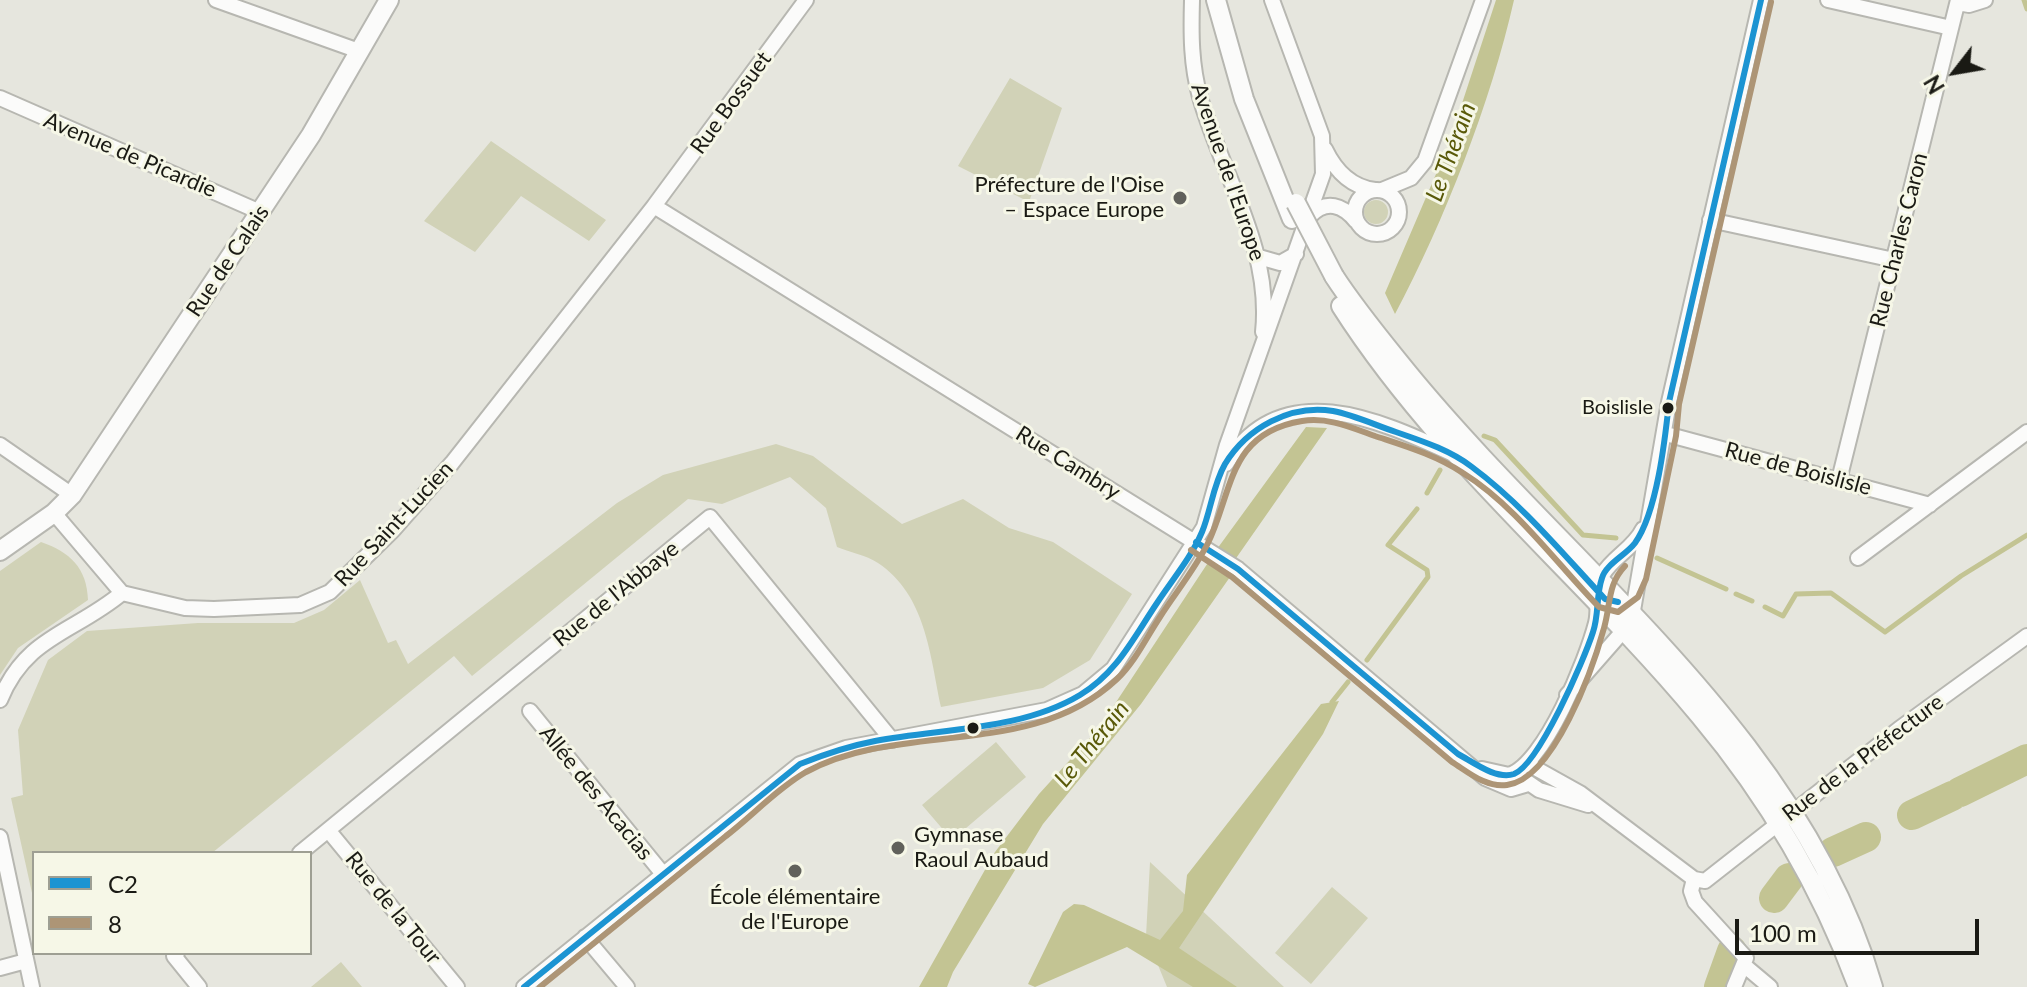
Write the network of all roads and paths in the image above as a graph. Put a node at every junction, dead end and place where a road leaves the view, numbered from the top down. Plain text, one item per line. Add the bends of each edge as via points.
1 (216, 0) edge
2 (389, 0) edge
3 (806, 0) edge
4 (1192, 0) edge
5 (1216, 0) edge
6 (1228, 0) edge
7 (1272, 0) edge
8 (1483, 0) edge
9 (1761, 0) edge
10 (1828, 0) edge
11 (1985, 0) edge
12 (1958, 2) edge
13 (1951, 28) junction
14 (359, 51) junction
15 (0, 98) edge
16 (1325, 148) junction
17 (1378, 190) junction
18 (654, 206) junction
19 (260, 212) junction
20 (1299, 212) junction
21 (1710, 220) junction
22 (1358, 222) junction
23 (1296, 254) junction
24 (1259, 257) junction
25 (1894, 260) junction
26 (1330, 280) junction
27 (1262, 344) junction
28 (2027, 432) edge
29 (1666, 434) junction
30 (0, 445) edge
31 (1452, 454) junction
32 (1839, 480) junction
33 (1216, 481) junction
34 (72, 495) junction
35 (1930, 505) junction
36 (1651, 510) junction
37 (54, 513) junction
38 (1196, 542) junction
39 (0, 551) edge
40 (1858, 558) dead end
41 (1636, 577) junction
42 (1602, 591) junction
43 (122, 593) junction
44 (1629, 625) junction
45 (2027, 636) edge
46 (1567, 695) junction
47 (0, 700) edge
48 (530, 711) dead end
49 (892, 740) junction
50 (1528, 772) junction
51 (1784, 818) junction
52 (328, 830) junction
53 (0, 837) edge
54 (302, 851) edge
55 (663, 874) junction
56 (1697, 880) junction
57 (585, 937) junction
58 (177, 955) edge
59 (26, 961) junction
60 (1745, 966) junction
61 (0, 968) edge
62 (32, 987) edge
63 (199, 987) edge
64 (457, 987) edge
65 (524, 987) edge
66 (627, 987) edge
67 (1734, 987) edge
68 (1770, 987) edge
69 (1858, 987) edge
70 (1873, 987) edge

1 - 14 street
2 - 14 main road, Rue de Calais
3 - 18 street, Rue Bossuet
4 - 24 street, Avenue de l'Europe via 1192,56 1200,95
5 - 20 main road via 1244,99
6 - 20 main road via 1260,115
7 - 16 street, Avenue de l'Europe
8 - 17 street via 1425,161 1411,178
9 - 21 street
10 - 13 street
11 - 12 street
12 - 13 street, Rue Charles Caron
13 - 25 street, Rue Charles Caron
14 - 19 main road, Rue de Calais
15 - 19 street, Avenue de Picardie
16 - 17 street via 1343,175
16 - 20 street, Avenue de l'Europe via 1323,174
17 - 22 street via 1357,201
17 - 22 street via 1398,204 1395,224 1376,234
18 - 38 street, Rue Cambry
18 - 43 street, Rue Saint-Lucien via 433,487 330,592 300,605 214,609
19 - 34 main road, Rue de Calais
20 - 22 street via 1335,206
20 - 23 street, Avenue de l'Europe
20 - 26 main road, bridge
21 - 25 street
21 - 29 street
23 - 24 street via 1280,263
23 - 27 street, Avenue de l'Europe
24 - 27 street, Avenue de l'Europe via 1265,293
25 - 32 street, Rue Charles Caron
26 - 31 main road via 1381,367
26 - 42 main road via 1446,420
27 - 33 street, Avenue de l'Europe
28 - 35 street
29 - 32 street, Rue de Boislisle
29 - 36 street
30 - 34 street
31 - 33 street via 1353,416 1310,410 1258,426
31 - 42 main road
32 - 35 street, Rue de Boislisle
33 - 38 street, Avenue de l'Europe
34 - 37 main road, Rue de Calais
35 - 40 street
36 - 41 street
36 - 42 street
37 - 39 main road, Rue de Calais
37 - 43 street
38 - 49 street, Avenue de l'Europe via 1113,669 1083,694 1035,714
38 - 50 street, Rue Cambry via 1238,569 1458,754 1494,774
41 - 42 street via 1632,589
41 - 44 street
42 - 44 main road
42 - 46 street via 1594,630
43 - 47 street via 29,652
44 - 46 street
44 - 51 main road
44 - 51 main road via 1713,705 1767,775
45 - 51 street, Rue de la Préfecture
46 - 50 street
48 - 55 street, Allée des Acacias
49 - 52 street, Rue de l'Abbaye via 710,517
49 - 55 street, Avenue de l'Europe via 833,751 800,764
50 - 56 street, Rue Cambry via 1617,820
51 - 56 street, Rue de la Préfecture via 1714,876
51 - 69 main road
51 - 70 main road via 1841,904
52 - 54 street, Rue de l'Abbaye
52 - 64 street, Rue de la Tour
53 - 59 street
55 - 57 street, Avenue de l'Europe
56 - 60 street via 1691,891 1695,902 1744,955
57 - 65 street, Avenue de l'Europe
57 - 66 street
58 - 63 street
59 - 61 street
59 - 62 street
60 - 67 street
60 - 68 street

